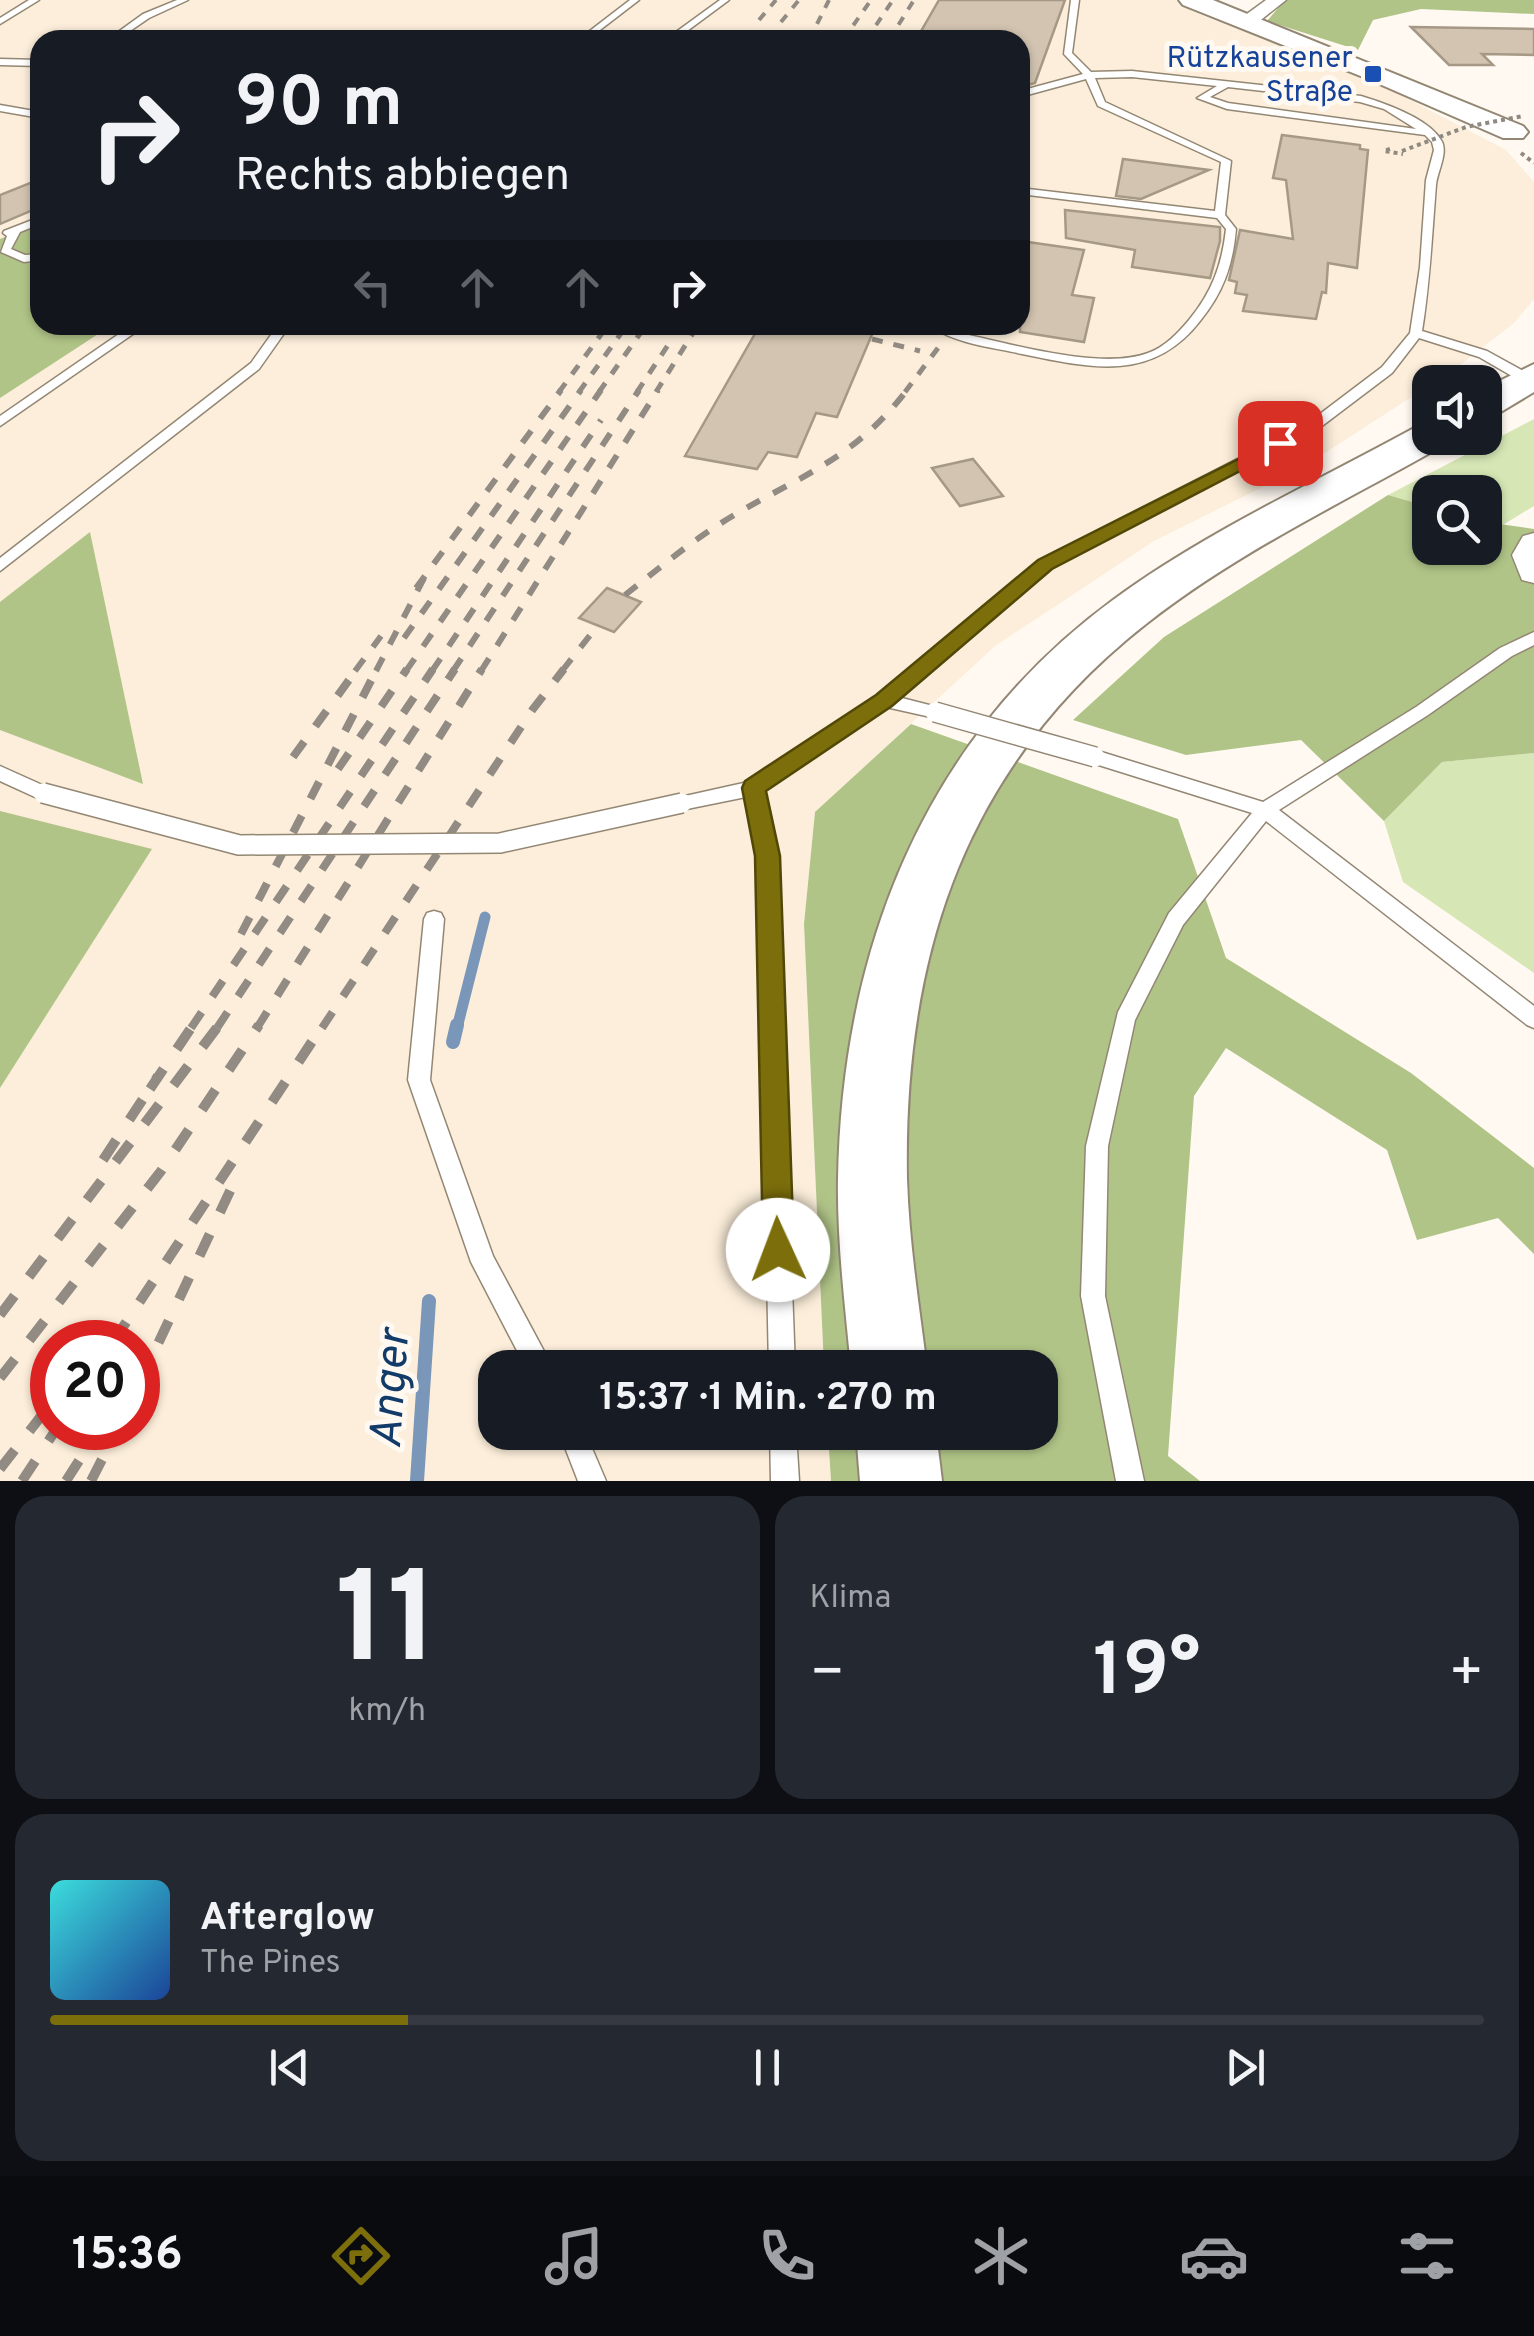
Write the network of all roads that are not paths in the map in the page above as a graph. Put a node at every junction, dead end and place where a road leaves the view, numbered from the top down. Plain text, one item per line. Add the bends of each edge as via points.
1 (34, 0) edge
2 (184, 0) edge
3 (635, 0) edge
4 (724, 0) edge
5 (1075, 0) edge
6 (1192, 0) edge
7 (1277, 0) edge
8 (0, 22) edge
9 (1246, 23) junction
10 (126, 30) edge
11 (595, 30) edge
12 (683, 30) edge
13 (0, 62) edge
14 (30, 63) edge
15 (1089, 76) junction
16 (1229, 84) junction
17 (1030, 91) edge
18 (0, 108) edge
19 (30, 113) edge
20 (1429, 134) junction
21 (1526, 136) edge
22 (1030, 191) edge
23 (1220, 215) junction
24 (30, 224) edge
25 (16, 230) junction
26 (0, 236) edge
27 (30, 258) edge
28 (24, 259) junction
29 (0, 263) edge
30 (1416, 333) junction
31 (126, 335) edge
32 (277, 335) edge
33 (953, 335) edge
34 (1532, 379) edge
35 (1502, 396) edge
36 (0, 422) edge
37 (1412, 446) edge
38 (1534, 544) edge
39 (0, 566) edge
40 (1534, 572) edge
41 (1534, 638) edge
42 (884, 700) junction
43 (0, 773) edge
44 (754, 788) junction
45 (1265, 810) junction
46 (434, 919) dead end
47 (1534, 1018) edge
48 (530, 1350) edge
49 (781, 1350) edge
50 (887, 1350) edge
51 (579, 1450) edge
52 (784, 1450) edge
53 (898, 1450) edge
54 (592, 1481) edge
55 (785, 1481) edge
56 (901, 1481) edge
57 (1130, 1481) edge

1 - 8 lane
2 - 10 lane
3 - 11 lane
4 - 12 lane
5 - 15 lane via 1068,54
6 - 9 street
7 - 9 street
9 - 21 street
13 - 14 lane
15 - 16 lane
15 - 17 lane
15 - 23 lane via 1101,104 1226,161
16 - 20 lane via 1361,99
16 - 20 lane via 1202,98
18 - 19 lane
20 - 30 lane via 1439,150
22 - 23 lane
23 - 33 lane via 1232,229 1228,270 1178,342 1145,358 1087,362
24 - 25 lane
25 - 26 lane
25 - 28 lane via 5,250
27 - 28 lane
28 - 29 lane
30 - 34 lane via 1483,354
30 - 42 lane via 1387,370 1313,426 1045,564
31 - 36 lane
32 - 39 lane via 255,366
34 - 35 street
37 - 50 street via 1234,544 1094,640 1027,706 976,778 925,872 894,978 876,1096 874,1221
38 - 40 street via 1528,555
41 - 45 lane
42 - 44 lane
42 - 45 lane, bridge
43 - 44 lane, bridge via 43,793 239,844 500,843
44 - 49 lane via 767,856
45 - 47 lane
45 - 57 lane via 1176,919 1124,1018 1097,1146 1094,1296
46 - 48 lane via 419,1080 483,1262
51 - 54 lane
52 - 55 lane
53 - 56 street

